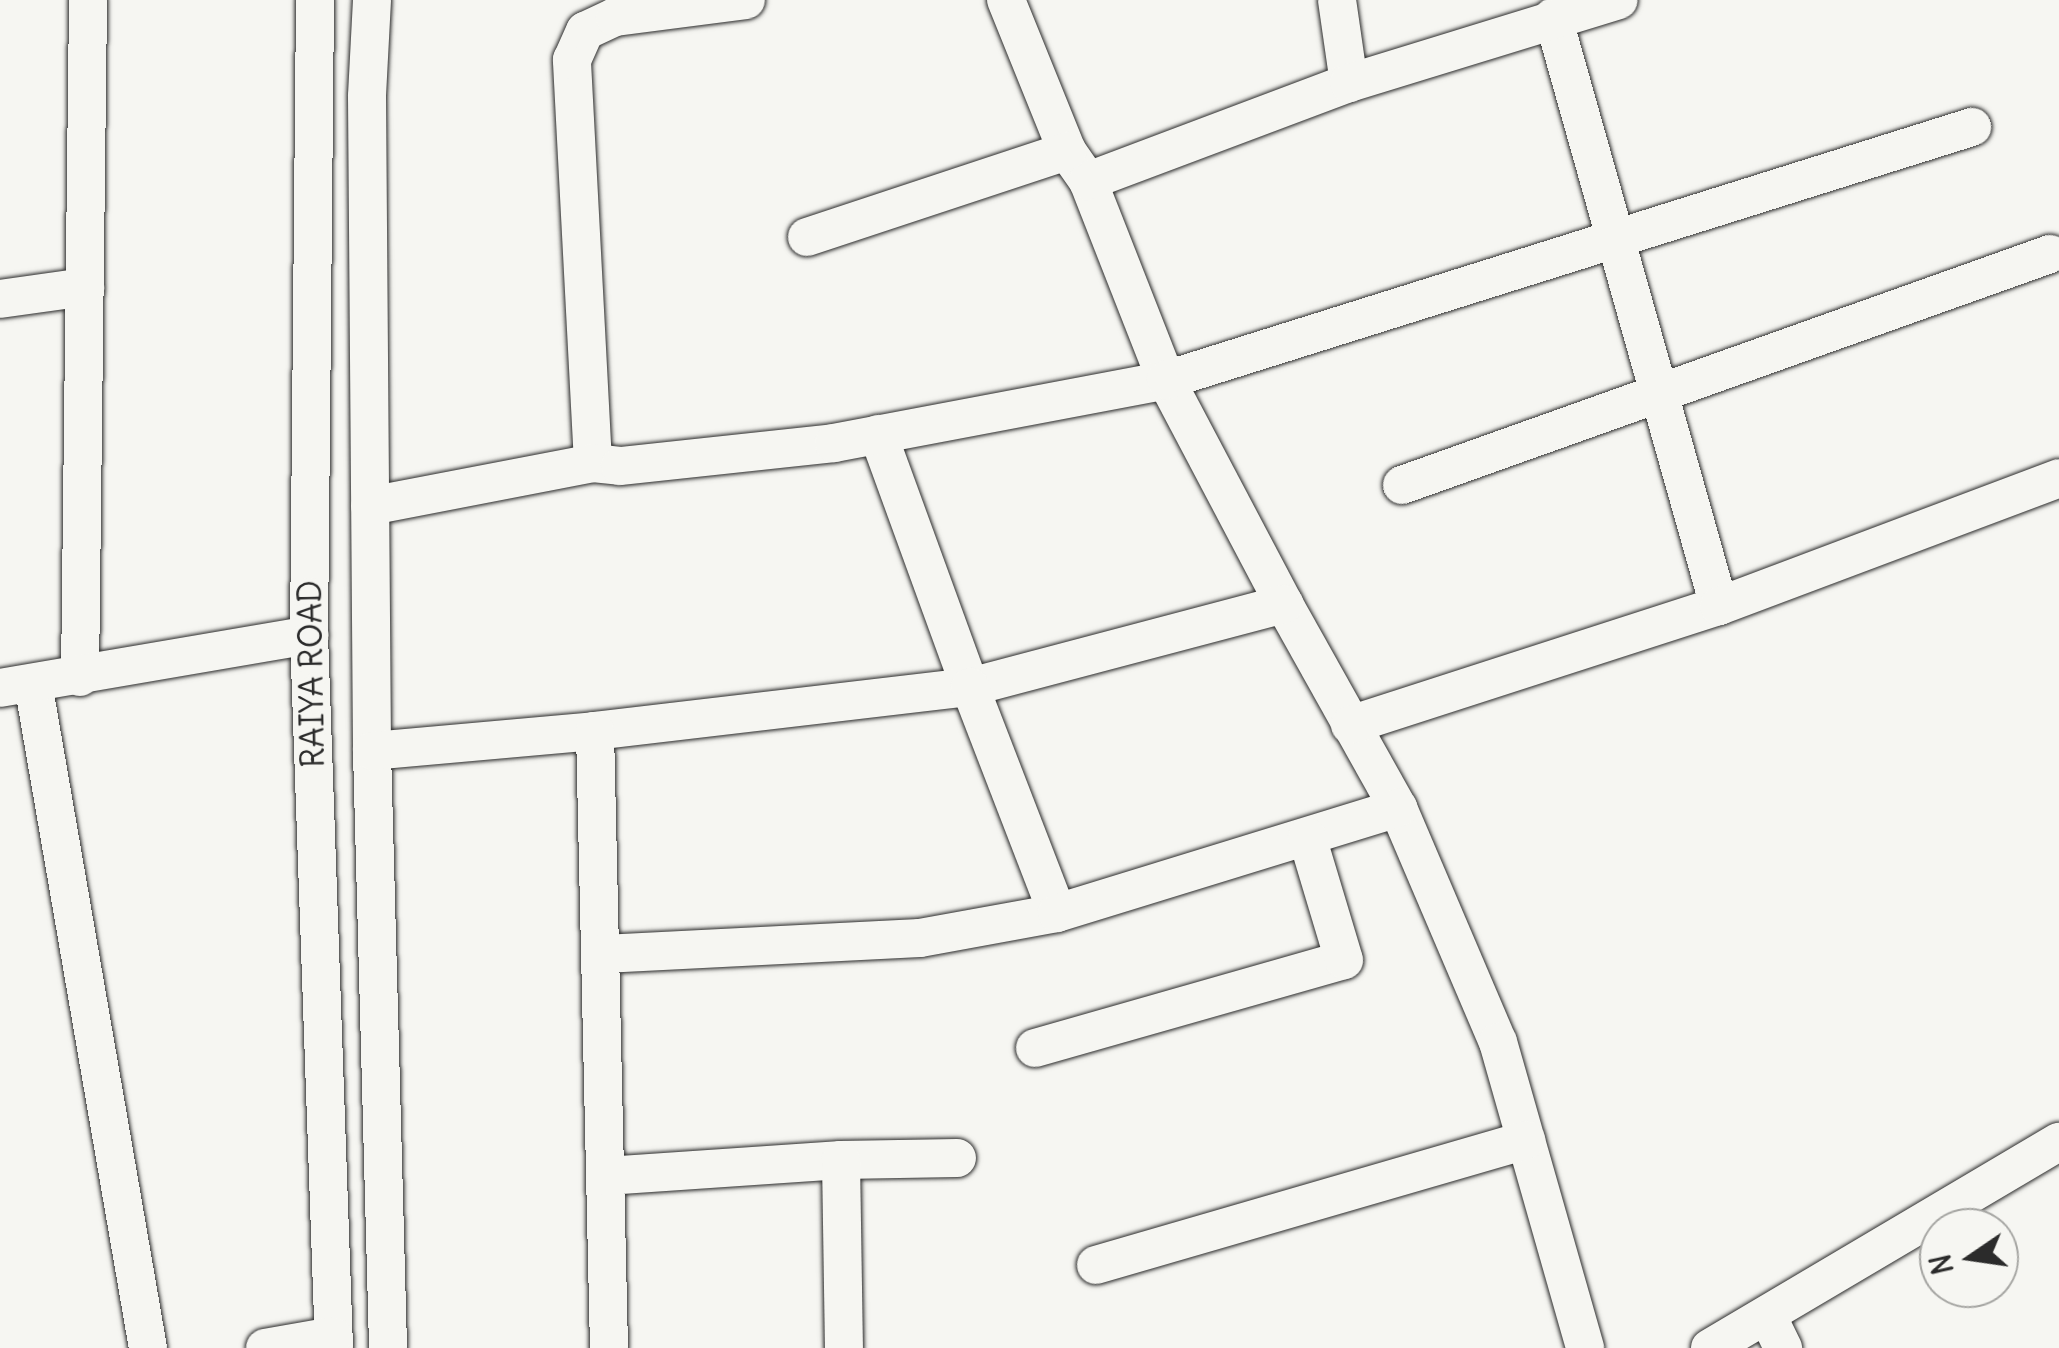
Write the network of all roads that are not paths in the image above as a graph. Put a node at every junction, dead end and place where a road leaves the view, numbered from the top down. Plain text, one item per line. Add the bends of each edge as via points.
1 (88, 0) edge
2 (315, 0) edge
3 (372, 0) edge
4 (746, 0) edge
5 (1006, 0) edge
6 (1337, 0) edge
7 (1618, 0) edge
8 (1553, 17) junction
9 (1349, 82) junction
10 (1972, 127) dead end
11 (1078, 166) junction
12 (807, 236) dead end
13 (1618, 237) junction
14 (2050, 254) dead end
15 (85, 287) junction
16 (0, 299) edge
17 (1166, 380) junction
18 (1660, 395) junction
19 (878, 434) junction
20 (593, 463) junction
21 (2059, 478) edge
22 (1402, 484) dead end
23 (370, 506) junction
24 (1284, 604) junction
25 (1720, 606) junction
26 (309, 635) junction
27 (80, 677) junction
28 (16, 685) edge
29 (970, 687) junction
30 (1350, 725) junction
31 (595, 731) junction
32 (372, 751) junction
33 (1398, 808) junction
34 (1307, 837) junction
35 (1056, 913) junction
36 (603, 954) junction
37 (1034, 1048) dead end
38 (1526, 1140) junction
39 (2059, 1142) edge
40 (957, 1158) dead end
41 (841, 1160) junction
42 (606, 1176) junction
43 (1096, 1265) dead end
44 (1775, 1331) edge
45 (334, 1342) edge
46 (148, 1348) edge
47 (264, 1348) edge
48 (388, 1348) edge
49 (608, 1348) edge
50 (844, 1348) edge
51 (1585, 1348) edge
52 (1710, 1348) edge

1 - 15 street
2 - 26 street, RAIYA ROAD
3 - 23 street, RAIYA ROAD
4 - 20 street via 615,17 585,31 572,60
5 - 11 street
6 - 9 street
7 - 8 street
8 - 9 street
8 - 13 street
9 - 11 street
10 - 13 street
11 - 12 street
11 - 17 street
13 - 17 street
13 - 18 street
14 - 18 street
15 - 16 street
15 - 27 street
17 - 19 street
17 - 24 street
18 - 22 street
18 - 25 street
19 - 20 street via 620,466
19 - 29 street
20 - 23 street
21 - 25 street
23 - 32 street, RAIYA ROAD
24 - 29 street
24 - 30 street
25 - 30 street
26 - 27 street
26 - 45 street, RAIYA ROAD
27 - 28 street
28 - 46 street
29 - 31 street
29 - 35 street
30 - 33 street
31 - 32 street
31 - 36 street
32 - 48 street, RAIYA ROAD
33 - 34 street
33 - 38 street via 1498,1042
34 - 35 street
34 - 37 street via 1344,960
35 - 36 street via 920,938
36 - 42 street
38 - 43 street
38 - 51 street
39 - 44 street
40 - 41 street
41 - 42 street
41 - 50 street
42 - 49 street
44 - 52 street
45 - 47 street

